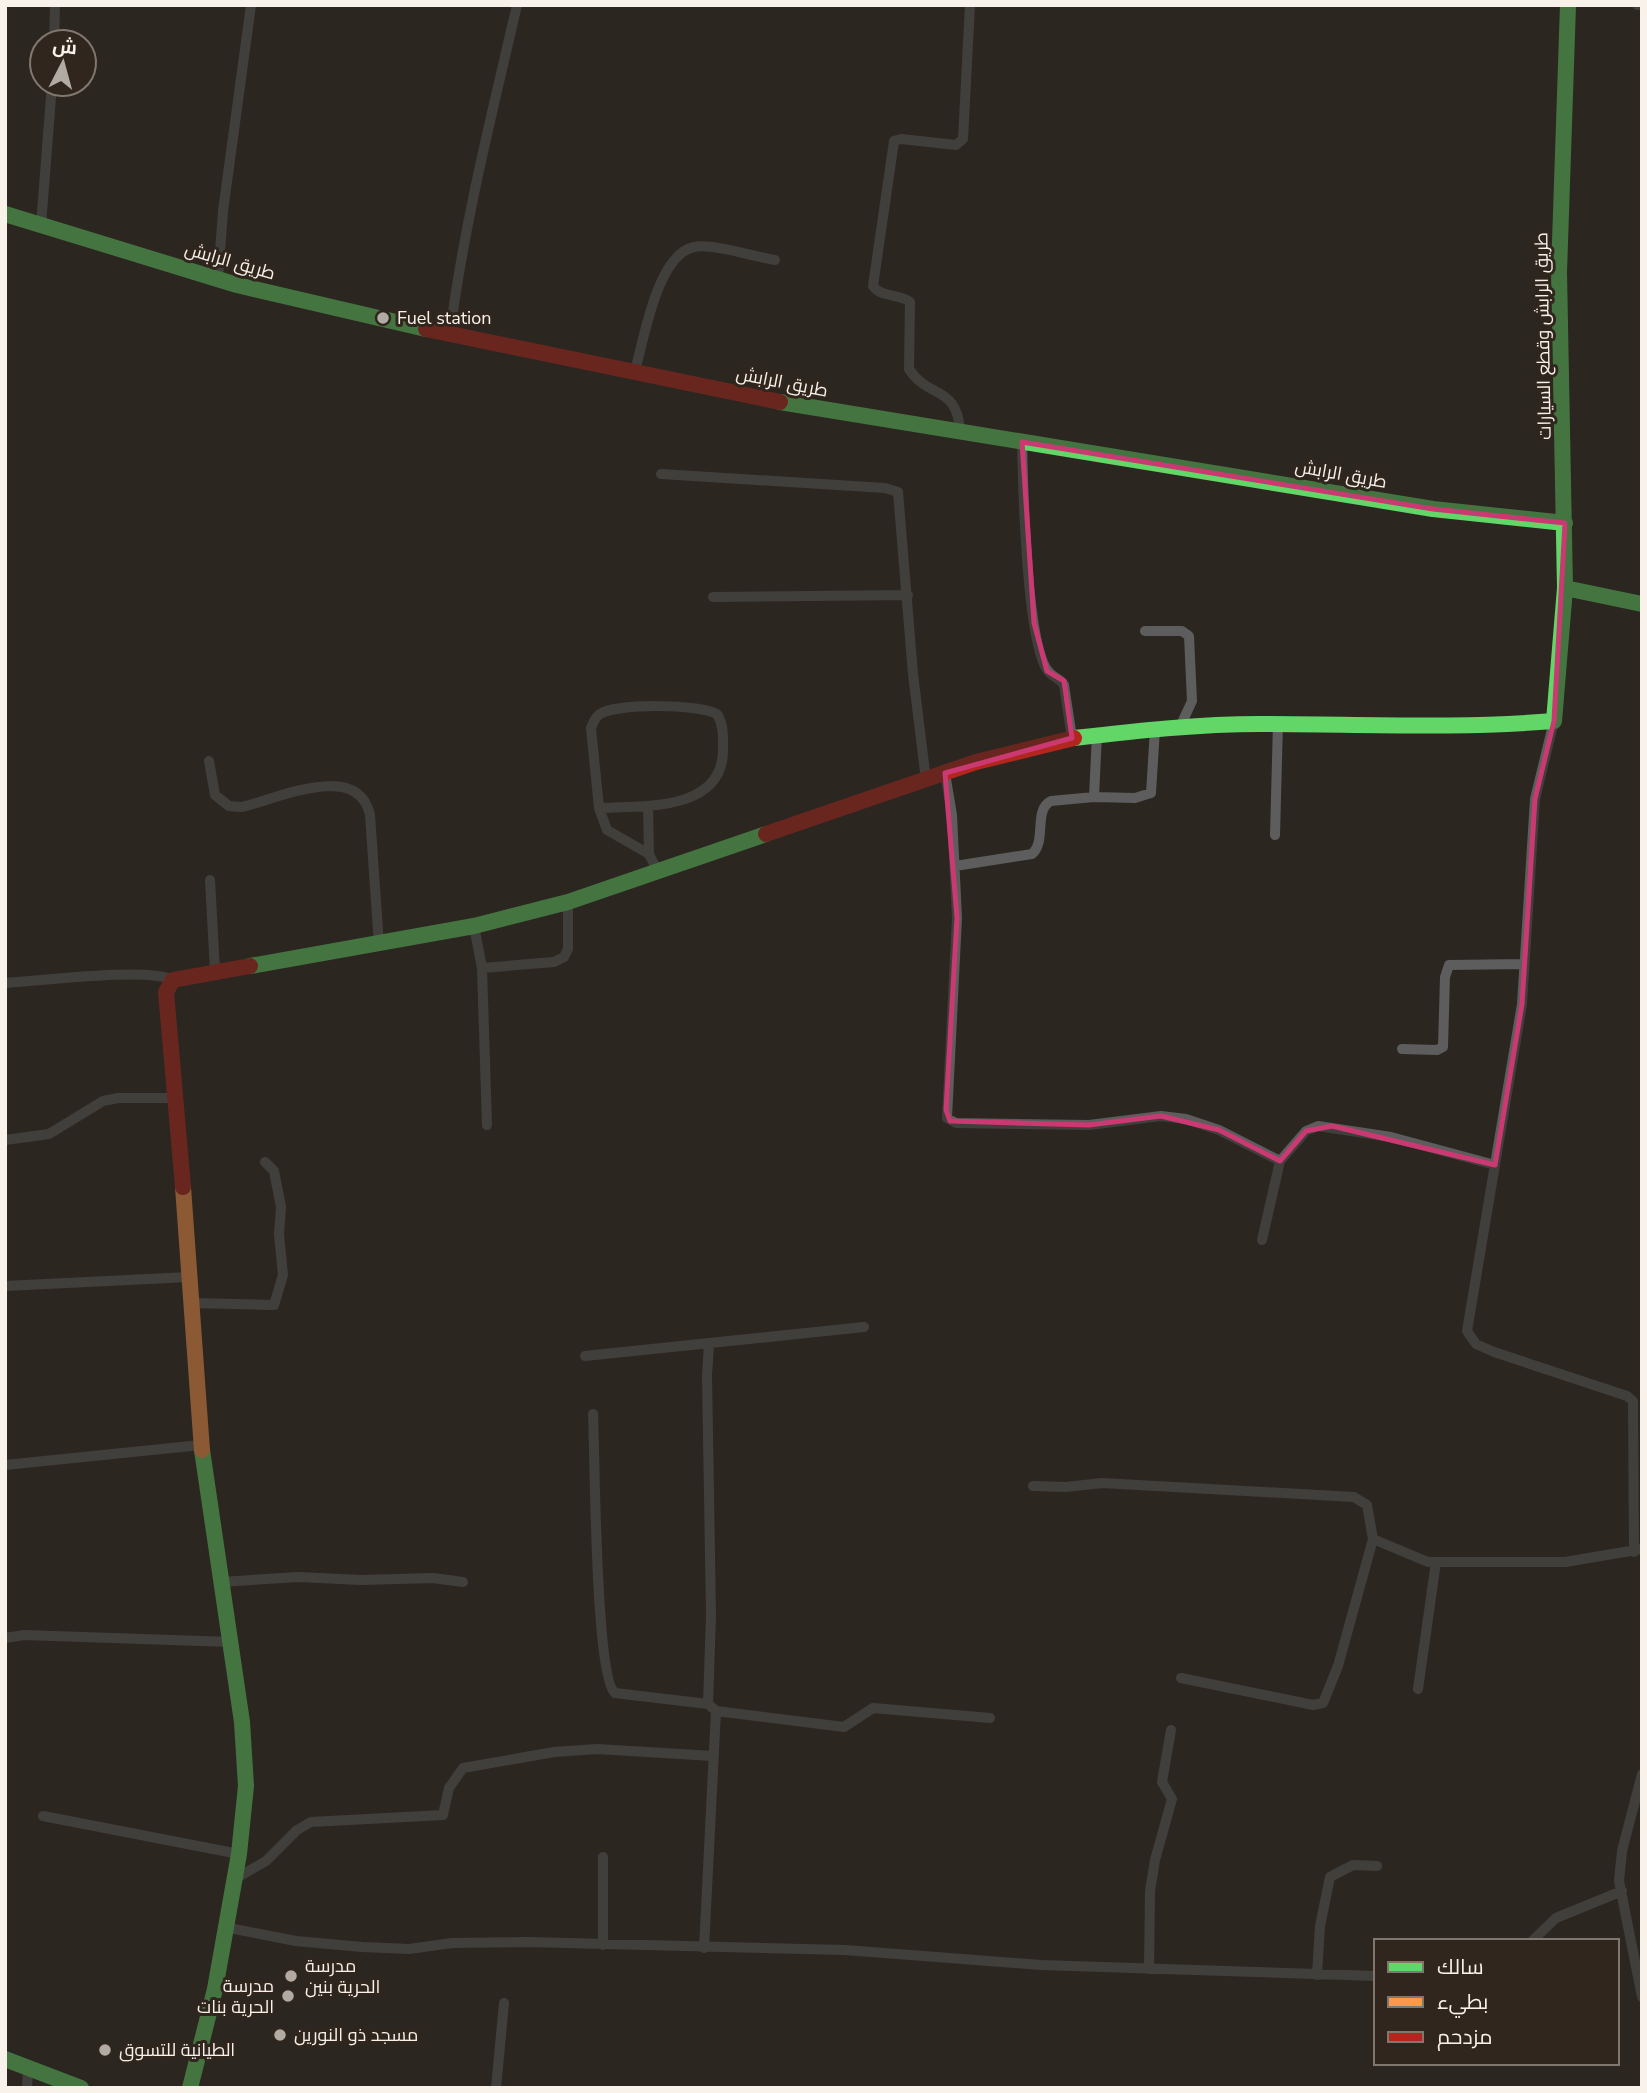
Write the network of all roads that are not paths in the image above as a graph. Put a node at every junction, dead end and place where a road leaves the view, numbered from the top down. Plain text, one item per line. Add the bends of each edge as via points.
1 (55, 5) edge
2 (251, 5) edge
3 (517, 5) edge
4 (970, 5) edge
5 (1568, 5) edge
6 (54, 28) edge
7 (51, 98) edge
8 (5, 215) edge
9 (41, 225) junction
10 (775, 260) dead end
11 (218, 279) junction
12 (450, 334) junction
13 (635, 371) junction
14 (960, 432) junction
15 (1021, 442) junction
16 (662, 474) dead end
17 (1565, 523) junction
18 (1565, 588) junction
19 (908, 595) junction
20 (713, 597) dead end
21 (1642, 604) edge
22 (1145, 631) dead end
23 (1553, 721) junction
24 (1278, 723) junction
25 (1180, 727) junction
26 (1155, 729) junction
27 (1097, 734) junction
28 (1072, 738) junction
29 (209, 761) dead end
30 (945, 773) junction
31 (926, 780) junction
32 (1094, 797) junction
33 (648, 806) junction
34 (599, 808) junction
35 (1275, 835) dead end
36 (649, 854) junction
37 (955, 866) junction
38 (658, 872) junction
39 (210, 880) dead end
40 (568, 902) junction
41 (474, 926) junction
42 (379, 945) junction
43 (1523, 964) junction
44 (482, 968) junction
45 (215, 971) junction
46 (173, 980) junction
47 (5, 983) edge
48 (1402, 1049) dead end
49 (175, 1098) junction
50 (487, 1125) dead end
51 (5, 1140) edge
52 (1280, 1161) junction
53 (265, 1162) dead end
54 (1495, 1165) junction
55 (1262, 1240) dead end
56 (189, 1277) junction
57 (5, 1286) edge
58 (191, 1303) junction
59 (864, 1327) dead end
60 (709, 1344) junction
61 (585, 1356) dead end
62 (593, 1413) dead end
63 (201, 1445) junction
64 (5, 1465) edge
65 (1033, 1486) dead end
66 (1373, 1539) junction
67 (1638, 1551) edge
68 (1436, 1562) junction
69 (221, 1582) junction
70 (463, 1582) dead end
71 (5, 1638) edge
72 (231, 1643) junction
73 (1181, 1678) dead end
74 (1418, 1689) dead end
75 (712, 1707) junction
76 (990, 1718) dead end
77 (1171, 1730) dead end
78 (713, 1756) junction
79 (1642, 1774) edge
80 (43, 1816) dead end
81 (239, 1854) junction
82 (603, 1857) dead end
83 (1377, 1866) dead end
84 (235, 1879) junction
85 (1622, 1891) junction
86 (224, 1927) junction
87 (1534, 1939) edge
88 (603, 1945) junction
89 (704, 1948) junction
90 (1149, 1969) junction
91 (1317, 1975) junction
92 (1374, 1976) edge
93 (1642, 1997) edge
94 (504, 2003) dead end
95 (5, 2059) edge
96 (28, 2067) junction
97 (27, 2088) edge
98 (81, 2088) edge
99 (190, 2088) edge
100 (496, 2088) edge

1 - 6 street
2 - 11 street
3 - 12 street via 461,246
4 - 14 street via 963,139 956,145 894,141 873,286 880,293 910,302 909,369 954,404
5 - 17 street, طريق الرابش وقطع السيارات via 1559,272
7 - 9 street
8 - 9 street, طريق الرابش
9 - 11 street, طريق الرابش
10 - 13 street via 700,247 684,251 663,276
11 - 12 street, طريق الرابش
12 - 13 street, طريق الرابش
13 - 14 street, طريق الرابش via 806,407
14 - 15 street, طريق الرابش
15 - 17 street, طريق الرابش via 1433,509
15 - 28 street via 1034,623 1047,671 1064,685
16 - 19 street via 893,489 900,499
17 - 18 street, طريق الرابش وقطع السيارات
18 - 21 street
18 - 23 street, طريق الرابش وقطع السيارات
19 - 20 street
19 - 31 street
22 - 25 street via 1182,631 1189,636 1192,701
23 - 24 street via 1492,726
23 - 43 street via 1535,799
24 - 25 street
24 - 35 street
25 - 26 street
26 - 27 street
26 - 32 street via 1152,793 1135,798
27 - 28 street
27 - 32 street
28 - 30 street
29 - 42 street via 215,795 229,806 242,807 330,784 346,787 363,799 370,815
30 - 31 street
30 - 37 street
31 - 38 street
32 - 37 street via 1046,804 1039,844 1032,854
33 - 34 street
33 - 34 street via 687,800 713,779 723,758 722,722 717,714 678,706 600,714 591,728
33 - 36 street
34 - 36 street via 607,830
36 - 38 street
37 - 52 street via 956,984 947,1118 956,1123 1088,1125 1161,1116 1186,1119
38 - 40 street
39 - 45 street
40 - 41 street
40 - 44 street via 564,957 554,962
41 - 42 street
41 - 44 street
42 - 45 street
43 - 48 street via 1449,964 1443,1047
43 - 54 street via 1522,1004
44 - 50 street
45 - 46 street
46 - 47 street via 139,975
46 - 49 street via 166,1000
49 - 51 street via 103,1101 49,1134
49 - 56 street
52 - 54 street via 1306,1131 1332,1126
52 - 55 street
53 - 58 street via 274,1171 281,1208 283,1275 274,1305
54 - 67 street via 1468,1335 1494,1352 1631,1398 1635,1408 1632,1469
56 - 57 street
56 - 58 street
58 - 63 street
59 - 60 street
60 - 61 street
60 - 75 street
62 - 75 street via 601,1636 607,1683 615,1693
63 - 64 street
63 - 69 street
65 - 66 street via 1102,1483 1353,1497 1367,1505
66 - 68 street
66 - 73 street via 1324,1703 1313,1705
67 - 68 street via 1552,1563
68 - 74 street
69 - 70 street via 298,1577
69 - 72 street
71 - 72 street
72 - 81 street via 246,1759
75 - 76 street via 844,1727 873,1708
75 - 78 street
77 - 90 street via 1162,1782 1172,1799 1150,1891
78 - 84 street via 597,1749 463,1768 449,1788 443,1815 311,1822 266,1861
78 - 89 street
79 - 85 street via 1620,1861
80 - 81 street
81 - 84 street
82 - 88 street
83 - 91 street via 1353,1865 1329,1877
84 - 86 street
85 - 87 street via 1556,1918
85 - 93 street
86 - 88 street via 350,1947 409,1949 479,1941
86 - 99 street via 215,1989
88 - 89 street
89 - 90 street via 845,1950
90 - 91 street
91 - 92 street
94 - 100 street
95 - 96 street
96 - 97 street
96 - 98 street

